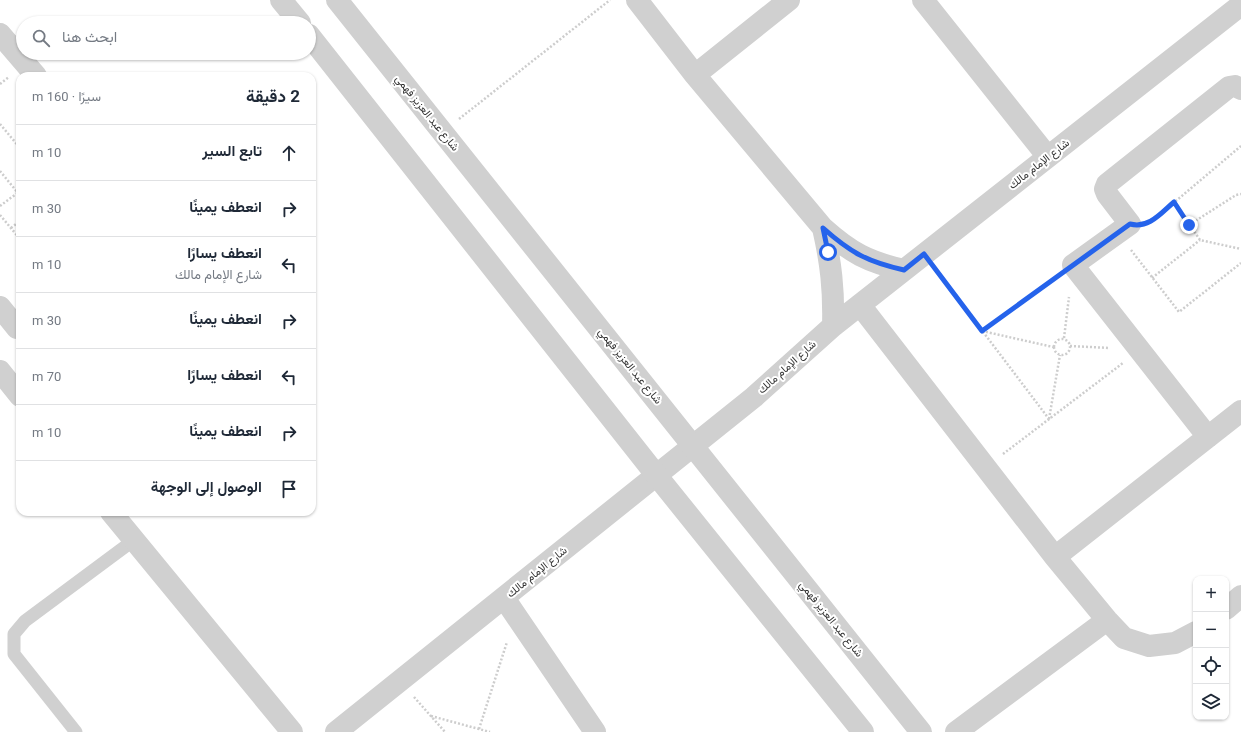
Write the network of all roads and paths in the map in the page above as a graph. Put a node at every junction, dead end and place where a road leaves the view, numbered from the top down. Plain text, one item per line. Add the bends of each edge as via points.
1 (282, 0) edge
2 (337, 0) edge
3 (610, 0) edge
4 (637, 0) edge
5 (789, 0) edge
6 (923, 0) edge
7 (1241, 5) edge
8 (295, 16) edge
9 (0, 34) edge
10 (316, 44) edge
11 (16, 53) edge
12 (22, 60) edge
13 (33, 72) edge
14 (695, 75) junction
15 (1241, 89) edge
16 (0, 124) edge
17 (443, 132) junction
18 (16, 143) edge
19 (1241, 146) edge
20 (1048, 157) junction
21 (0, 171) edge
22 (16, 189) edge
23 (16, 194) edge
24 (1241, 194) edge
25 (1174, 202) junction
26 (0, 206) edge
27 (0, 215) edge
28 (16, 225) edge
29 (1189, 225) junction
30 (11, 228) junction
31 (823, 228) junction
32 (1124, 228) junction
33 (16, 234) edge
34 (1200, 240) junction
35 (1241, 249) edge
36 (924, 254) junction
37 (1241, 263) edge
38 (1073, 266) junction
39 (904, 270) junction
40 (1152, 278) junction
41 (860, 305) junction
42 (0, 307) edge
43 (833, 326) junction
44 (16, 327) edge
45 (982, 331) junction
46 (1064, 338) junction
47 (1070, 346) junction
48 (1053, 347) junction
49 (1140, 351) junction
50 (1060, 355) junction
51 (0, 371) edge
52 (16, 391) edge
53 (1241, 411) edge
54 (1049, 419) junction
55 (1208, 437) junction
56 (694, 446) junction
57 (985, 467) junction
58 (657, 476) junction
59 (114, 516) edge
60 (134, 540) junction
61 (1055, 557) junction
62 (1241, 596) edge
63 (510, 606) junction
64 (1229, 606) edge
65 (1107, 620) junction
66 (1193, 634) edge
67 (400, 681) junction
68 (431, 716) junction
69 (479, 729) junction
70 (76, 732) edge
71 (292, 732) edge
72 (336, 732) edge
73 (445, 732) edge
74 (490, 732) edge
75 (595, 732) edge
76 (863, 732) edge
77 (921, 732) edge
78 (956, 732) edge

1 - 8 street
2 - 17 street, شارع عبد العزيز فهمي
3 - 17 path
4 - 14 street
5 - 14 street
6 - 20 street
7 - 20 street, شارع الإمام مالك
9 - 11 street
10 - 58 street
12 - 13 street
14 - 31 street
15 - 32 street via 1229,87 1107,184 1105,189
16 - 18 path
17 - 56 street, شارع عبد العزيز فهمي
19 - 25 path
20 - 36 street, شارع الإمام مالك
21 - 22 path
23 - 26 path
24 - 29 path
25 - 29 path
25 - 32 path via 1149,223
27 - 30 path
28 - 30 path
29 - 34 path
30 - 33 path
31 - 39 street via 860,256 881,265
31 - 43 street via 832,276
32 - 38 street
32 - 40 path
34 - 35 path
34 - 40 path
36 - 39 street, شارع الإمام مالك
36 - 45 path
37 - 40 path via 1179,312
38 - 45 path
38 - 46 path
38 - 49 street
39 - 41 street, شارع الإمام مالك
41 - 43 street, شارع الإمام مالك
41 - 57 street
42 - 44 street
43 - 56 street, شارع الإمام مالك
45 - 48 path
45 - 54 path
46 - 47 path
46 - 48 path via 1054,342
47 - 49 path
47 - 50 path via 1069,351
48 - 50 path
49 - 54 path
49 - 55 street
50 - 54 path
51 - 52 street
53 - 55 street
54 - 57 path
55 - 61 street
56 - 58 street, شارع الإمام مالك
56 - 77 street, شارع عبد العزيز فهمي
57 - 61 street
58 - 63 street, شارع الإمام مالك
58 - 76 street
59 - 60 street
60 - 70 lane via 26,621 14,634 14,654
60 - 71 street
61 - 65 street
62 - 64 street
63 - 67 street, شارع الإمام مالك
63 - 69 path
63 - 75 street
65 - 66 street via 1124,638 1149,646 1175,643
65 - 78 street
67 - 68 path
67 - 72 street, شارع الإمام مالك
68 - 69 path
68 - 73 path
69 - 74 path

